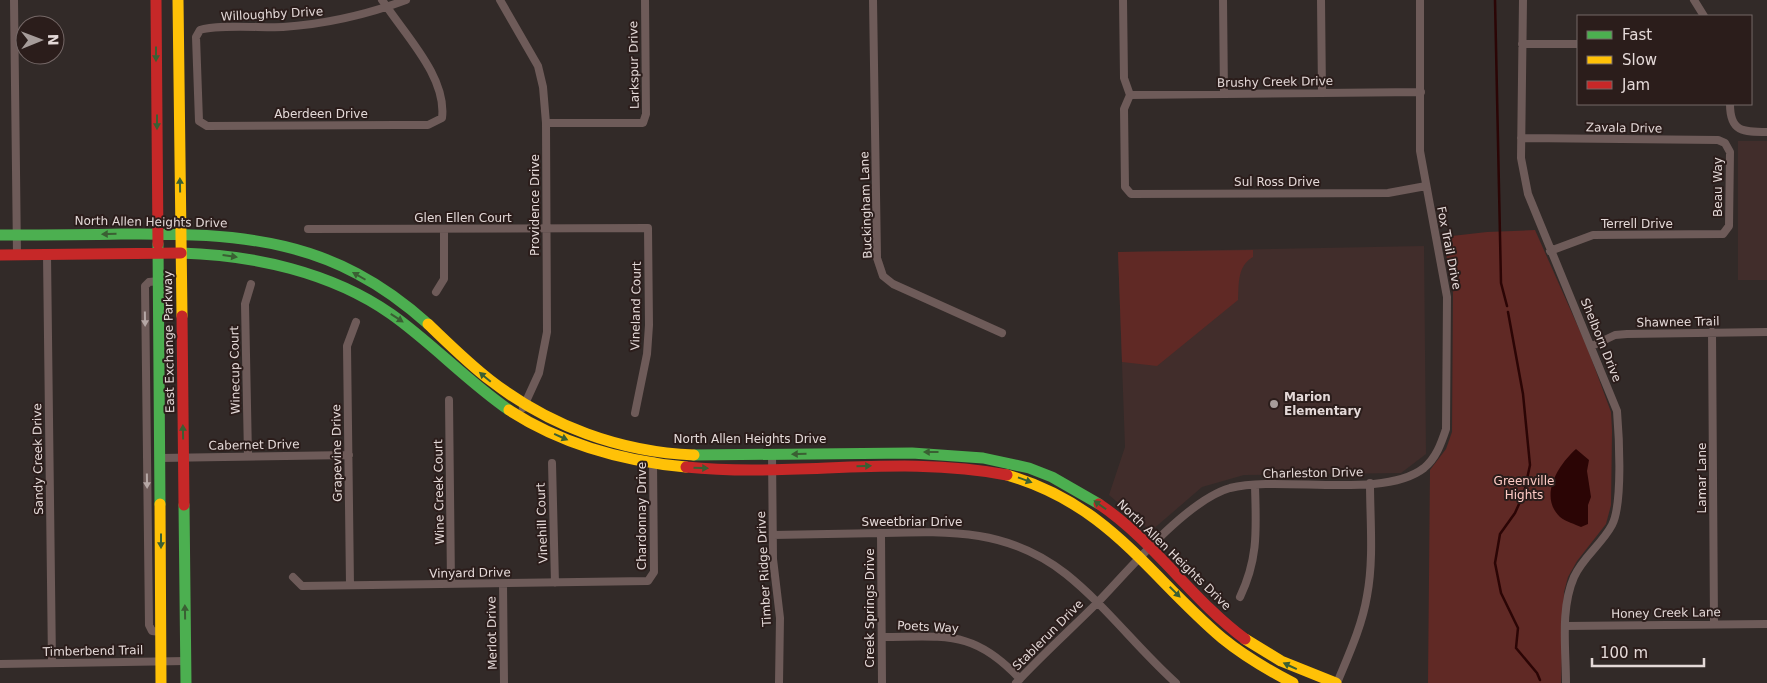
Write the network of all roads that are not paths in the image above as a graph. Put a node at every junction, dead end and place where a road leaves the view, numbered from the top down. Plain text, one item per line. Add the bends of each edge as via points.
1 (14, 0) edge
2 (156, 0) edge
3 (178, 0) edge
4 (382, 0) edge
5 (406, 0) edge
6 (500, 0) edge
7 (645, 0) edge
8 (874, 0) edge
9 (1123, 0) edge
10 (1223, 0) edge
11 (1321, 0) edge
12 (1420, 0) edge
13 (1523, 0) edge
14 (1694, 0) edge
15 (387, 7) junction
16 (1703, 15) edge
17 (156, 32) junction
18 (178, 32) junction
19 (1522, 44) junction
20 (1577, 44) edge
21 (157, 73) junction
22 (179, 73) junction
23 (1420, 92) junction
24 (1322, 93) junction
25 (1224, 94) junction
26 (1130, 95) junction
27 (1730, 105) edge
28 (546, 123) junction
29 (200, 124) joint
30 (1767, 132) edge
31 (1521, 138) junction
32 (1725, 143) joint
33 (1426, 186) junction
34 (648, 228) joint
35 (308, 229) dead end
36 (444, 229) junction
37 (547, 229) junction
38 (1726, 232) joint
39 (158, 234) junction
40 (181, 234) junction
41 (0, 235) edge
42 (16, 235) junction
43 (1550, 251) junction
44 (159, 252) junction
45 (181, 253) junction
46 (0, 255) edge
47 (17, 255) junction
48 (47, 255) junction
49 (159, 281) junction
50 (251, 284) dead end
51 (436, 292) dead end
52 (356, 322) dead end
53 (1712, 332) junction
54 (1767, 332) edge
55 (1002, 333) dead end
56 (1592, 346) junction
57 (449, 400) dead end
58 (525, 405) junction
59 (635, 413) dead end
60 (518, 415) junction
61 (653, 452) junction
62 (772, 454) junction
63 (349, 455) junction
64 (248, 456) junction
65 (184, 457) junction
66 (160, 458) junction
67 (552, 463) dead end
68 (653, 465) junction
69 (772, 468) junction
70 (1370, 484) junction
71 (1255, 485) junction
72 (881, 533) junction
73 (773, 534) junction
74 (1151, 548) junction
75 (1141, 557) junction
76 (293, 577) dead end
77 (651, 579) joint
78 (555, 583) junction
79 (451, 584) junction
80 (503, 584) junction
81 (350, 585) junction
82 (1240, 597) dead end
83 (1096, 604) junction
84 (1714, 624) junction
85 (1767, 624) edge
86 (1565, 626) junction
87 (161, 632) junction
88 (882, 637) junction
89 (161, 661) junction
90 (186, 661) junction
91 (52, 663) junction
92 (0, 664) edge
93 (1018, 681) edge
94 (1171, 682) edge
95 (162, 683) edge
96 (186, 683) edge
97 (504, 683) edge
98 (779, 683) edge
99 (882, 683) edge
100 (1293, 683) edge
101 (1337, 683) edge
102 (1566, 683) edge

1 - 42 street
2 - 17 main road, East Exchange Parkway
3 - 18 main road, East Exchange Parkway
4 - 15 street
5 - 15 street, Willoughby Drive
6 - 28 street, Providence Drive via 538,66
7 - 28 street, Larkspur Drive via 646,114 643,123
8 - 55 street, Buckingham Lane via 877,258 883,276 892,284
9 - 26 street via 1124,78
10 - 25 street
11 - 24 street
12 - 23 street, Fox Trail Drive
13 - 19 street, Shelborn Drive
14 - 16 street
15 - 29 street, Willoughby Drive via 337,22 198,32
15 - 29 street, Aberdeen Drive via 438,82 442,118 428,125
17 - 18 main road
17 -> 21 main road, East Exchange Parkway
18 - 22 main road, East Exchange Parkway
19 - 20 street
19 - 31 street, Shelborn Drive
21 - 22 main road
21 -> 39 main road, East Exchange Parkway
40 -> 22 main road, East Exchange Parkway
23 - 24 street, Brushy Creek Drive
23 - 33 street, Fox Trail Drive via 1420,150
24 - 25 street, Brushy Creek Drive
25 - 26 street, Brushy Creek Drive
26 - 33 street, Sul Ross Drive via 1124,109 1126,187 1134,194 1388,192
27 - 30 street via 1733,123 1741,130
28 - 37 street, Providence Drive
31 - 32 street, Zavala Drive via 1718,140
31 - 43 street, Shelborn Drive via 1528,194
32 - 38 street, Beau Way via 1730,152 1730,226
33 - 70 street, Fox Trail Drive via 1447,297 1446,429 1441,446 1424,468 1404,479
34 - 37 street, Glen Ellen Court
34 - 59 street, Vineland Court via 647,354
35 - 36 street, Glen Ellen Court
36 - 37 street, Glen Ellen Court
36 - 51 street via 444,279
37 - 58 street, Providence Drive via 545,349
38 - 43 street, Terrell Drive via 1719,235 1593,235
39 - 40 main road, North Allen Heights Drive
39 -> 42 main road, North Allen Heights Drive
39 - 44 main road, East Exchange Parkway
40 - 45 main road, East Exchange Parkway
58 -> 40 main road, North Allen Heights Drive via 489,380 414,311 345,268 267,241
41 - 42 main road, North Allen Heights Drive
42 - 47 street
43 - 56 street, Shelborn Drive
44 - 45 main road, North Allen Heights Drive
44 - 48 main road, North Allen Heights Drive
44 - 49 main road, East Exchange Parkway
45 -> 60 main road, North Allen Heights Drive via 263,260 339,285 405,324 480,389
65 -> 45 main road, East Exchange Parkway
46 - 47 main road, North Allen Heights Drive
47 - 48 main road, North Allen Heights Drive
48 - 91 street, Sandy Creek Drive
49 - 66 main road, East Exchange Parkway
49 -> 87 street, East Exchange Parkway via 145,286 149,625 152,631
50 - 64 street, Winecup Court via 245,304
52 - 63 street, Grapevine Drive via 347,346
53 - 54 street, Shawnee Trail
53 - 56 street, Shawnee Trail via 1615,335
53 - 84 street, Lamar Lane
56 - 86 street, Shelborn Drive via 1617,411 1617,505 1612,524 1574,577
57 - 79 street, Wine Creek Court
58 - 60 street, Providence Drive
58 - 61 main road, North Allen Heights Drive via 579,431
60 -> 68 main road, North Allen Heights Drive via 574,443
61 - 62 main road, North Allen Heights Drive
61 - 68 street, Chardonnay Drive
62 - 69 street, Timber Ridge Drive
74 -> 62 main road, North Allen Heights Drive via 1086,495 1048,476 996,458 936,452
63 - 64 street, Cabernet Drive
63 - 81 street, Grapevine Drive
64 - 65 street, Cabernet Drive
65 - 66 street, Cabernet Drive
90 -> 65 main road, East Exchange Parkway
66 -> 87 main road, East Exchange Parkway
67 - 78 street, Vinehill Court
68 -> 69 main road, North Allen Heights Drive via 697,469
68 - 77 street, Chardonnay Drive via 654,572
69 - 73 street, Timber Ridge Drive
69 -> 75 main road, North Allen Heights Drive via 934,465 994,471 1051,490 1080,506
70 - 71 street, Charleston Drive
70 - 101 street, Charleston Drive via 1368,595 1354,644
71 - 74 street, Charleston Drive via 1236,486 1208,497
71 - 82 street via 1255,556 1251,575
72 - 73 street, Sweetbriar Drive
72 - 83 street, Sweetbriar Drive via 950,532 996,538 1045,559 1067,574
72 - 88 street, Creek Springs Drive
73 - 98 street, Timber Ridge Drive via 780,618
74 - 75 street, Charleston Drive
101 -> 74 main road, North Allen Heights Drive via 1293,668 1252,644 1230,627
75 - 83 street, Charleston Drive
75 -> 100 main road, North Allen Heights Drive via 1220,636 1268,670
76 - 81 street, Vinyard Drive via 302,586
77 - 78 street, Vinyard Drive via 644,582
78 - 80 street, Vinyard Drive
79 - 80 street, Vinyard Drive
79 - 81 street, Vinyard Drive
80 - 97 street, Merlot Drive
83 - 93 street, Stablerun Drive
83 - 94 street, Sweetbriar Drive
84 - 85 street, Honey Creek Lane
84 - 86 street, Honey Creek Lane
86 - 102 street, Shelborn Drive
87 - 89 main road, East Exchange Parkway
88 - 93 street, Poets Way via 946,637 966,641 992,652
88 - 99 street, Creek Springs Drive
89 - 90 street, Timberbend Trail
89 - 91 street, Timberbend Trail
89 - 95 main road, East Exchange Parkway
90 - 96 main road, East Exchange Parkway
91 - 92 street, Timberbend Trail

